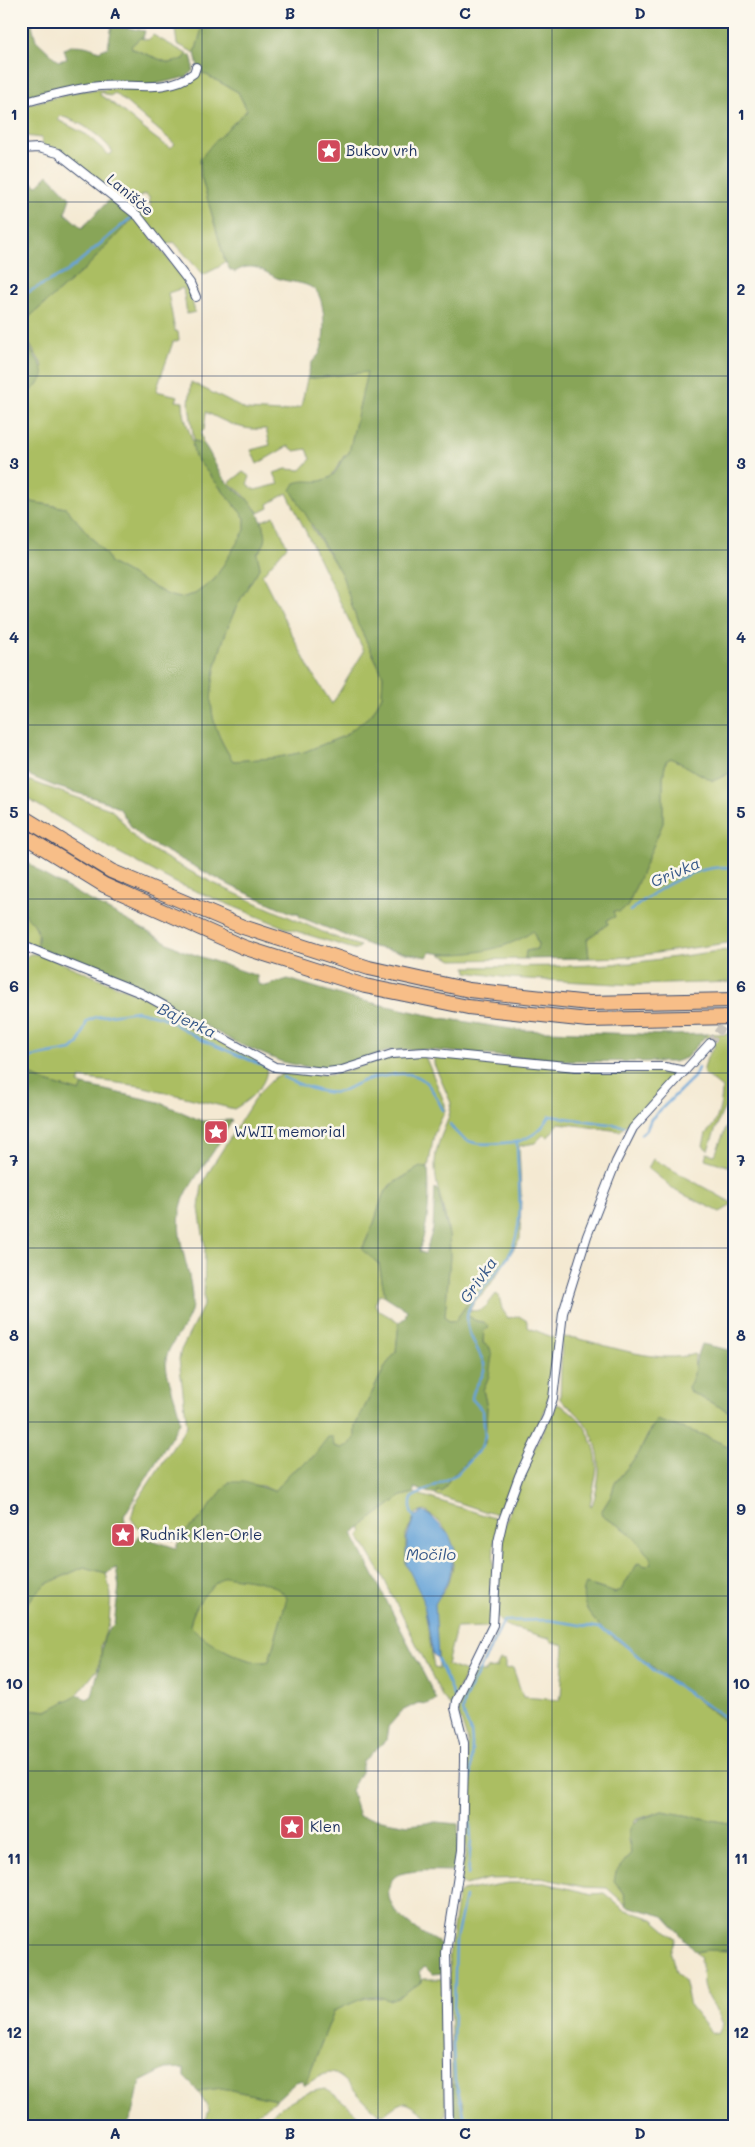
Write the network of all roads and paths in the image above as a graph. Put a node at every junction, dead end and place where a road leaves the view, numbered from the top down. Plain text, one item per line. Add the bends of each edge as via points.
1 (196, 68) dead end
2 (21, 103) edge
3 (21, 149) edge
4 (196, 297) dead end
5 (21, 816) edge
6 (21, 834) edge
7 (23, 947) edge
8 (734, 1000) edge
9 (734, 1017) edge
10 (710, 1043) tunnel mouth
11 (685, 1071) junction
12 (449, 2126) edge

1 - 2 street via 194,73 179,82 148,88 100,86
3 - 4 street, Lanišče via 38,148 58,153 138,216 190,283
5 - 8 highway via 112,871 243,927 369,968 469,990 588,1003
6 - 9 highway via 104,886 243,946 365,986 468,1006 588,1020
7 - 11 street via 141,993 275,1067 327,1072 392,1054 425,1052 576,1067 665,1067
10 - 11 street
11 - 12 street via 633,1128 587,1236 563,1313 553,1398 504,1513 498,1542 493,1625 456,1702 464,1742 464,1761 462,1850 446,1952

